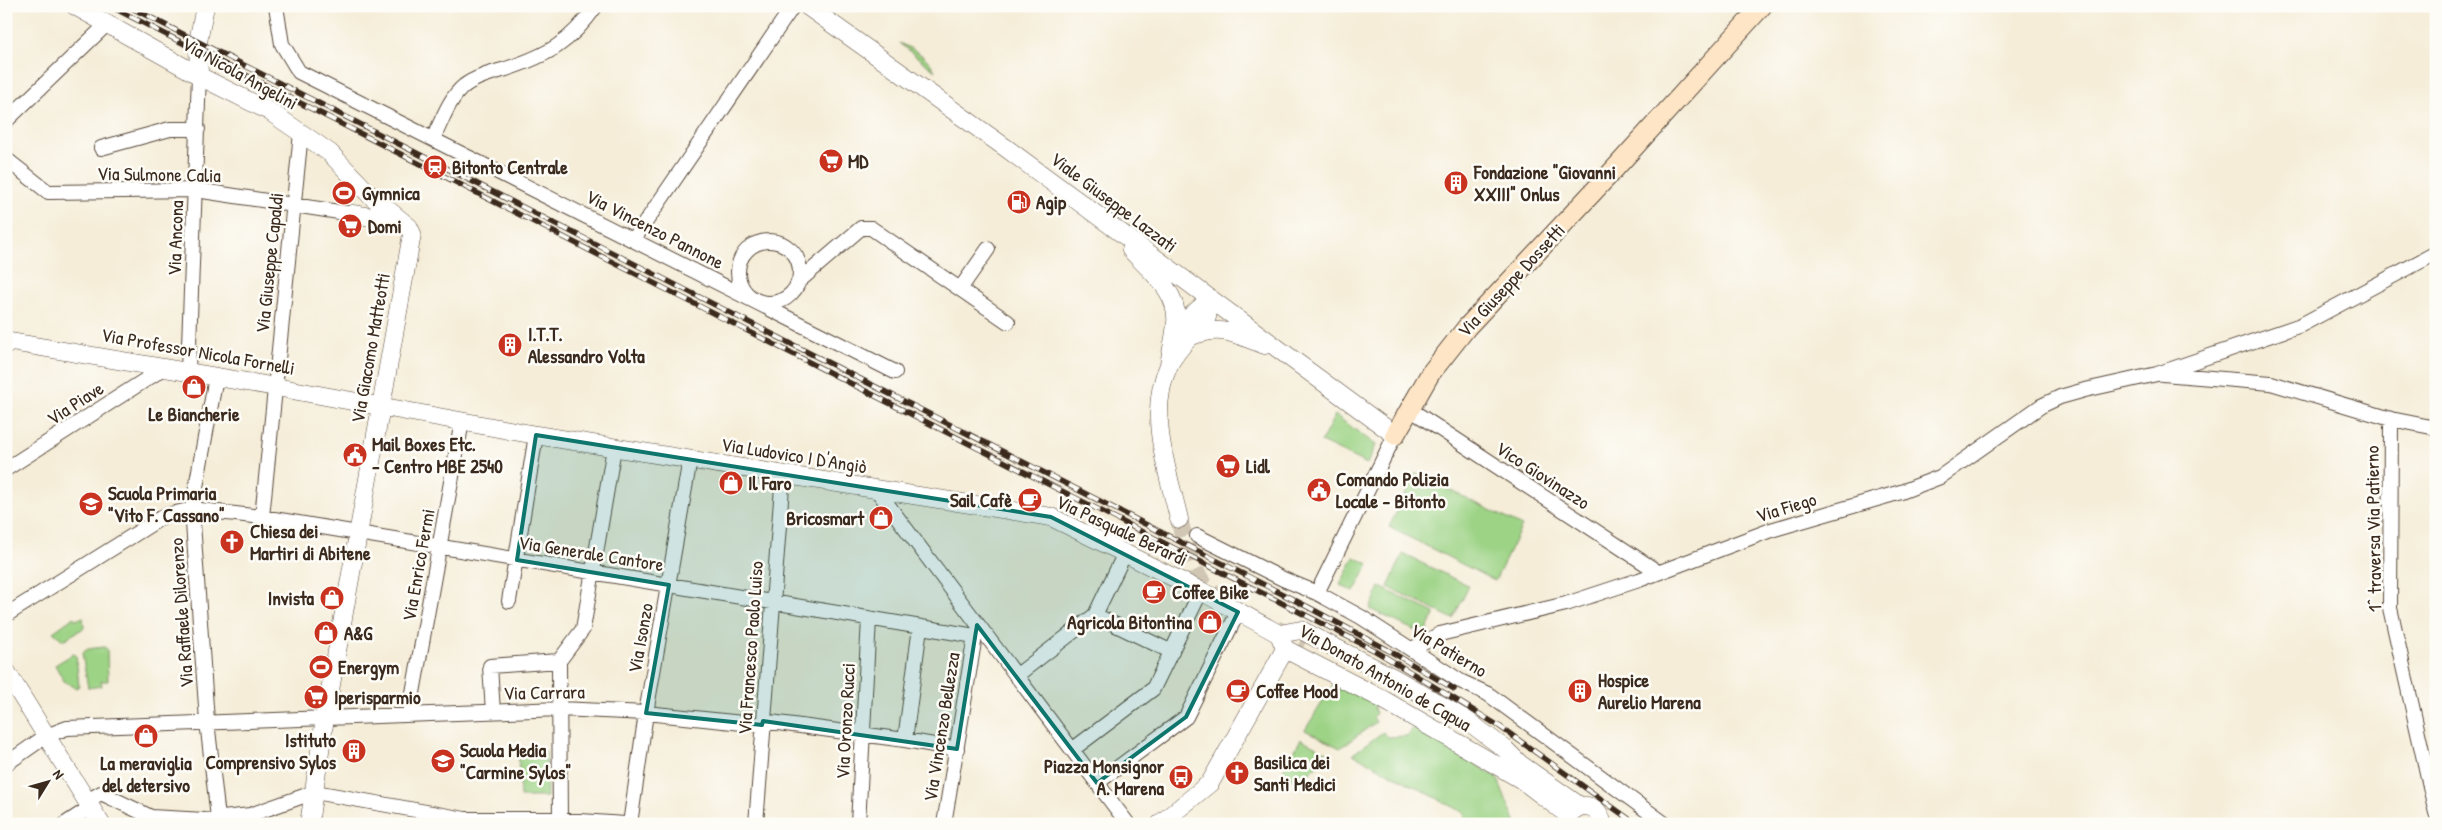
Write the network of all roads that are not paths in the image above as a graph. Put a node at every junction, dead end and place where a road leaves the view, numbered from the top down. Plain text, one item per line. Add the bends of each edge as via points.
1 (75, 6) edge
2 (205, 6) edge
3 (276, 6) edge
4 (596, 6) edge
5 (793, 6) edge
6 (1762, 6) edge
7 (811, 8) edge
8 (108, 23) junction
9 (199, 75) junction
10 (6, 121) edge
11 (198, 129) junction
12 (301, 133) junction
13 (433, 139) junction
14 (101, 148) dead end
15 (6, 159) edge
16 (196, 190) junction
17 (370, 195) junction
18 (294, 204) junction
19 (352, 214) junction
20 (1105, 221) junction
21 (407, 228) junction
22 (634, 239) junction
23 (988, 249) dead end
24 (2436, 253) edge
25 (798, 282) junction
26 (960, 290) junction
27 (1210, 299) junction
28 (756, 300) junction
29 (1008, 322) dead end
30 (1189, 338) junction
31 (6, 345) edge
32 (1280, 350) junction
33 (1169, 365) junction
34 (164, 368) junction
35 (188, 372) junction
36 (895, 372) dead end
37 (2157, 374) junction
38 (216, 377) junction
39 (276, 387) junction
40 (382, 406) junction
41 (1408, 408) junction
42 (2391, 420) junction
43 (462, 421) junction
44 (2436, 428) edge
45 (1395, 435) junction
46 (536, 436) junction
47 (614, 448) junction
48 (690, 459) junction
49 (6, 469) edge
50 (783, 474) junction
51 (876, 489) junction
52 (192, 509) junction
53 (262, 517) junction
54 (1179, 519) tunnel mouth
55 (359, 533) junction
56 (1197, 536) dead end
57 (440, 547) junction
58 (1125, 553) junction
59 (517, 560) junction
60 (1658, 572) junction
61 (592, 573) junction
62 (669, 585) junction
63 (1201, 592) junction
64 (1317, 593) junction
65 (509, 601) dead end
66 (772, 602) junction
67 (1238, 612) junction
68 (6, 615) edge
69 (1095, 615) junction
70 (869, 619) junction
71 (920, 627) junction
72 (978, 634) junction
73 (1282, 642) junction
74 (1304, 644) tunnel mouth
75 (1412, 650) junction
76 (1172, 652) junction
77 (559, 661) junction
78 (6, 672) edge
79 (1016, 676) junction
80 (560, 709) junction
81 (493, 712) junction
82 (646, 713) junction
83 (409, 715) junction
84 (325, 718) junction
85 (207, 721) junction
86 (762, 723) junction
87 (864, 734) junction
88 (46, 736) junction
89 (906, 740) junction
90 (957, 749) junction
91 (1072, 750) junction
92 (6, 764) edge
93 (1521, 772) junction
94 (1097, 783) junction
95 (315, 792) junction
96 (89, 804) junction
97 (2436, 813) edge
98 (1572, 816) edge
99 (218, 818) junction
100 (465, 821) edge
101 (560, 822) edge
102 (64, 824) edge
103 (101, 824) edge
104 (309, 824) edge
105 (625, 824) edge
106 (630, 824) edge
107 (756, 824) edge
108 (858, 824) edge
109 (944, 824) edge
110 (1128, 824) edge
111 (1160, 824) edge
112 (1602, 824) edge
113 (1665, 824) edge

1 - 8 street, Via Nicola Angelini
2 - 9 street via 198,42
3 - 13 street, Via Vincenzo Pannone via 282,44 299,72
4 - 13 street via 570,38 553,49 480,77 462,88
5 - 22 street
6 - 41 main road, Via Giuseppe Dossetti via 1466,326
7 - 20 street, Viale Giuseppe Lazzati
8 - 9 street, Via Nicola Angelini
8 - 10 street
9 - 11 street, Via Ancona
9 - 12 street, Via Nicola Angelini via 269,111
11 - 14 street via 170,129
11 - 16 street, Via Ancona
12 - 17 street, Via Nicola Angelini via 330,153
12 - 18 street, Via Giuseppe Capaldi
13 - 22 street, Via Vincenzo Pannone
15 - 16 street, Via Sulmone Calia via 48,192
16 - 18 street, Via Sulmone Calia
16 - 35 street, Via Ancona
17 - 19 street
17 - 21 street, Via Nicola Angelini
18 - 19 street, Via Sulmone Calia
18 - 39 street, Via Giuseppe Capaldi
19 - 21 street
20 - 27 street, Viale Giuseppe Lazzati
20 - 33 street via 1165,286 1174,303 1176,323
21 - 40 street, Via Giacomo Matteotti
22 - 28 street, Via Vincenzo Pannone
23 - 26 street
24 - 37 street via 2301,325
25 - 26 street via 861,228 871,228
25 - 28 street via 794,291 778,302
25 - 28 street via 800,273 794,254 779,243 760,242 747,251 739,265 742,285
26 - 29 street
27 - 30 street via 1207,317
27 - 32 street, Viale Giuseppe Lazzati
27 - 33 street via 1180,331
28 - 36 street, Via Vincenzo Pannone
30 - 32 street via 1206,330 1219,329
30 - 33 street
31 - 34 street, Via Professor Nicola Fornelli via 12,342
32 - 45 street, Viale Giuseppe Lazzati
33 - 54 street via 1158,418
34 - 35 street, Via Professor Nicola Fornelli
34 - 49 street, Via Piave
35 - 38 street, Via Professor Nicola Fornelli
37 - 42 street via 2271,383
37 - 60 street, Via Fiego via 2085,390 2047,403 1940,477 1901,492 1771,530
38 - 39 street, Via Professor Nicola Fornelli
38 - 52 street, Via Raffaele Dilorenzo
39 - 40 street, Via Professor Nicola Fornelli
39 - 53 street, Via Giuseppe Capaldi
40 - 43 street, Via Ludovico I D'Angiò
40 - 55 street, Via Giacomo Matteotti
41 - 45 main road, Via Giuseppe Dossetti
41 - 60 street, Vico Giovinazzo
42 - 44 street
42 - 97 street, 1^ traversa Via Patierno via 2390,608
43 - 46 street, Via Ludovico I D'Angiò
43 - 57 street, Via Enrico Fermi
45 - 64 street, Via Giuseppe Dossetti
46 - 47 street, Via Ludovico I D'Angiò
46 - 59 street
47 - 48 street, Via Ludovico I D'Angiò
47 - 61 street
48 - 50 street, Via Ludovico I D'Angiò
48 - 62 street, Via Isonzo
50 - 51 street, Via Ludovico I D'Angiò
50 - 66 street, Via Francesco Paolo Luiso
51 - 58 street, Via Pasquale Berardi via 1051,517
51 - 72 street, Via Ludovico I D'Angiò
52 - 53 street, Via Generale Cantore
52 - 68 street via 164,516
52 - 85 street, Via Raffaele Dilorenzo
53 - 55 street, Via Generale Cantore
55 - 57 street, Via Generale Cantore
55 - 84 street, Via Giacomo Matteotti
56 - 64 street, Via Patierno
57 - 59 street, Via Generale Cantore
57 - 83 street, Via Enrico Fermi
58 - 63 street, Via Pasquale Berardi
58 - 69 street
59 - 61 street, Via Generale Cantore
59 - 65 street
60 - 75 street, Via Fiego via 1566,604 1440,634
61 - 62 street, Via Generale Cantore
61 - 77 street via 584,629
62 - 66 street, Via Generale Cantore
62 - 82 street, Via Isonzo
63 - 67 street, Via Pasquale Berardi
63 - 76 street
64 - 75 street, Via Patierno
66 - 70 street, Via Generale Cantore
66 - 86 street, Via Francesco Paolo Luiso
67 - 73 street, Via Pasquale Berardi
67 - 94 street via 1186,717
69 - 76 street
69 - 79 street
70 - 71 street, Via Generale Cantore
70 - 87 street, Via Oronzo Rucci
71 - 72 street, Via Generale Cantore
71 - 89 street
72 - 79 street, Via Ludovico I D'Angiò
72 - 90 street, Via Vincenzo Bellezza
73 - 93 street, Via Donato Antonio de Capua
73 - 93 street, Via Donato Antonio de Capua via 1301,630 1396,679 1465,719 1505,749
73 - 111 street via 1210,782
74 - 93 street via 1466,734
75 - 113 street, Via Patierno via 1488,694
76 - 91 street via 1153,689
77 - 80 street
77 - 81 street via 490,666
78 - 88 street
79 - 91 street, Via Ludovico I D'Angiò
80 - 81 street, Via Carrara
80 - 82 street, Via Carrara
80 - 101 street
81 - 83 street, Via Carrara
82 - 86 street, Via Carrara
82 - 106 street, Via Isonzo
83 - 84 street, Via Carrara
84 - 85 street, Via Carrara
84 - 95 street, Via Giacomo Matteotti
85 - 88 street, Via Carrara via 67,728
85 - 99 street, Via Raffaele Dilorenzo
86 - 87 street, Via Carrara
86 - 107 street, Via Francesco Paolo Luiso
87 - 89 street, Via Carrara
87 - 108 street, Via Oronzo Rucci
88 - 92 street, Via Carrara
88 - 96 street
89 - 90 street, Via Carrara
90 - 109 street, Via Vincenzo Bellezza
91 - 94 street, Via Ludovico I D'Angiò
93 - 98 street, Via Donato Antonio de Capua
94 - 110 street, Via Ludovico I D'Angiò
95 - 99 street via 250,814
95 - 100 street
95 - 104 street, Via Giacomo Matteotti
96 - 99 street via 101,793 151,817
96 - 102 street
96 - 103 street
98 - 112 street, Via Donato Antonio de Capua via 1591,806 1600,814
100 - 101 street
101 - 105 street

